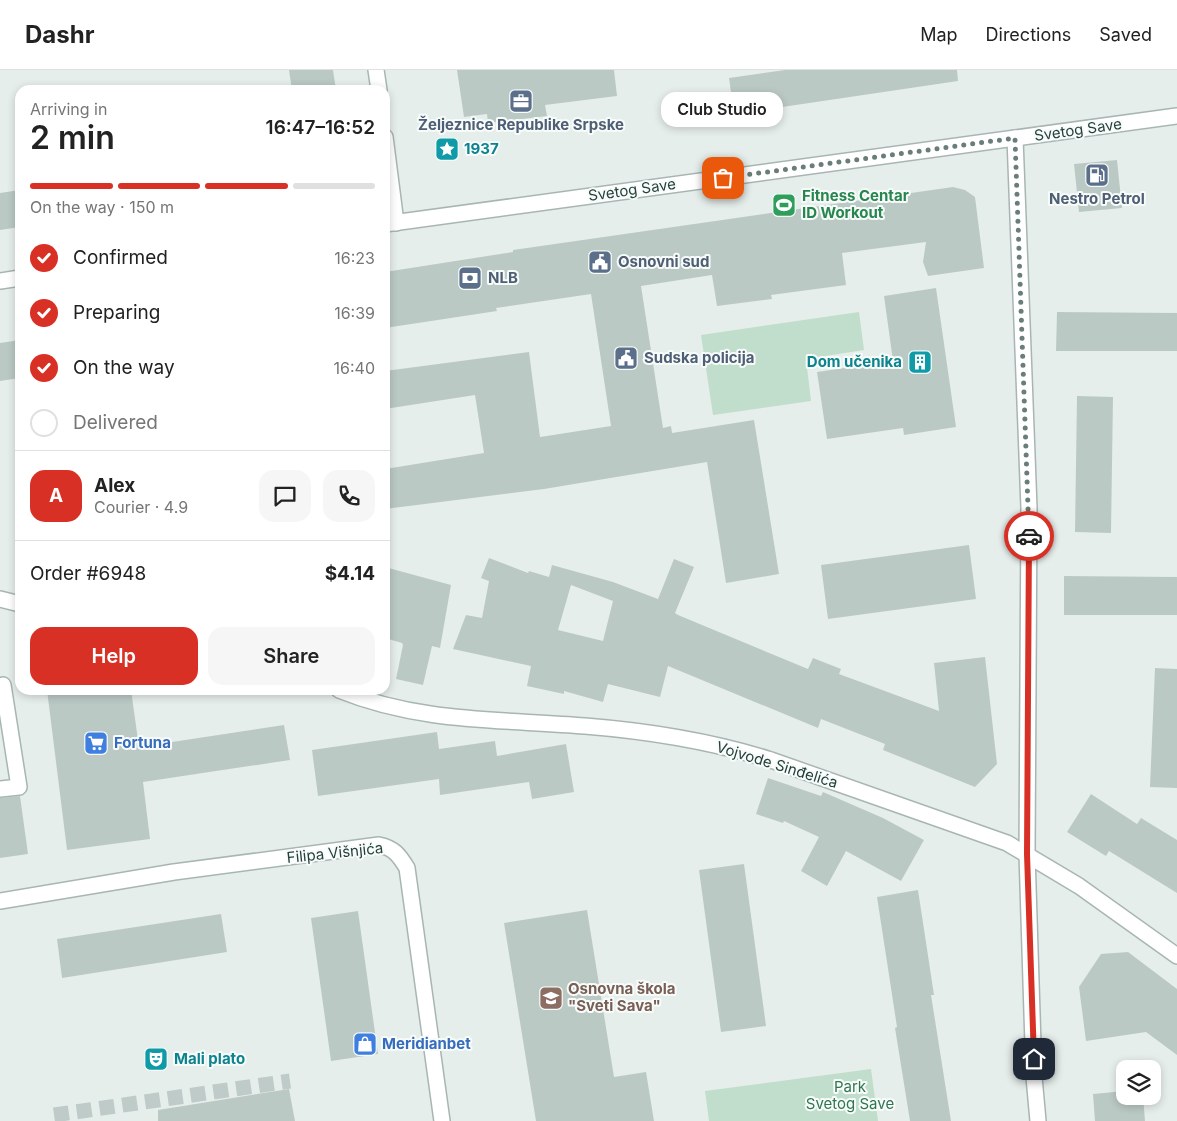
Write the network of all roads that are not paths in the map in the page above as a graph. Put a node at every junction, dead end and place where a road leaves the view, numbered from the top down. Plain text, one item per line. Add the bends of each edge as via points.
1 (376, 70) edge
2 (378, 85) edge
3 (1177, 116) edge
4 (1015, 138) junction
5 (390, 223) edge
6 (15, 279) edge
7 (0, 281) edge
8 (0, 599) edge
9 (15, 603) edge
10 (0, 686) edge
11 (352, 695) edge
12 (0, 789) edge
13 (1027, 854) junction
14 (0, 901) edge
15 (1177, 956) edge
16 (442, 1121) edge
17 (1038, 1121) edge

1 - 2 street
3 - 4 street, Svetog Save
4 - 5 street, Svetog Save
4 - 13 street via 1029,508
6 - 7 street
8 - 9 street
10 - 12 street via 3,685 19,787
11 - 13 street, Vojvode Sinđelića via 393,708 450,718 586,726 734,749 1007,843
13 - 15 street, Vojvode Sinđelića via 1079,886
13 - 17 street
14 - 16 street, Filipa Višnjića via 174,872 379,845 390,847 407,868

